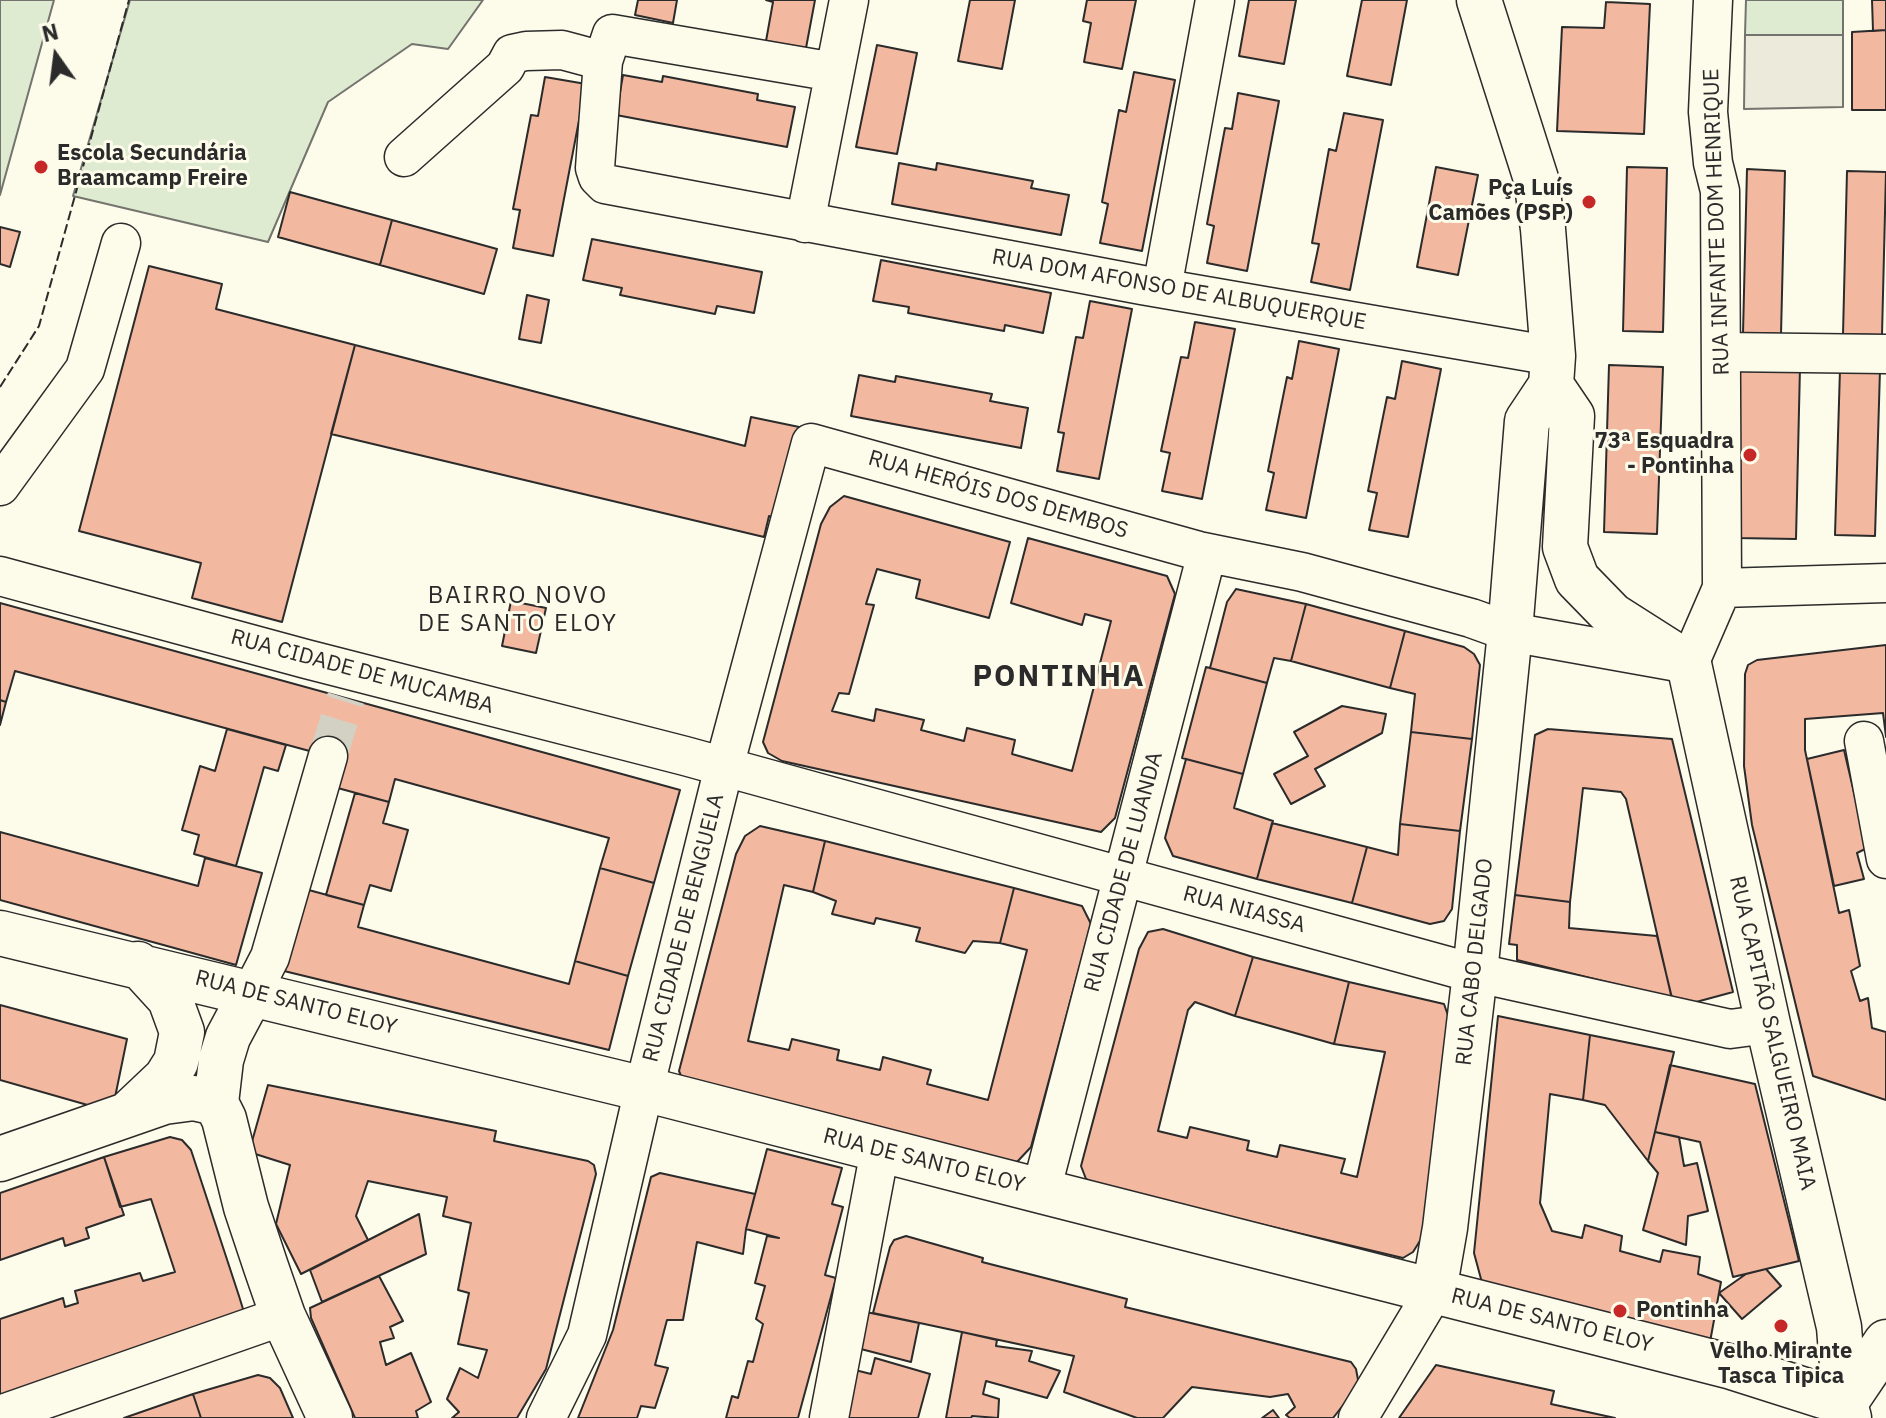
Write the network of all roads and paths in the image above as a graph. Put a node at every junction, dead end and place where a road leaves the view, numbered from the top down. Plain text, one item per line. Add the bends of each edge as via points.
1 (849, 0) edge
2 (1215, 0) edge
3 (1479, 0) edge
4 (1713, 0) edge
5 (603, 61) junction
6 (834, 72) junction
7 (404, 157) dead end
8 (805, 223) junction
9 (121, 243) dead end
10 (1162, 288) junction
11 (1723, 352) junction
12 (1886, 354) edge
13 (1552, 371) junction
14 (0, 486) edge
15 (1207, 553) junction
16 (0, 576) edge
17 (1886, 583) edge
18 (1722, 588) junction
19 (1510, 632) junction
20 (1689, 664) junction
21 (1864, 741) dead end
22 (328, 756) tunnel mouth
23 (724, 767) junction
24 (1886, 859) edge
25 (1123, 877) junction
26 (0, 933) edge
27 (138, 964) junction
28 (1475, 973) junction
29 (252, 992) junction
30 (1768, 1024) junction
31 (644, 1089) junction
32 (216, 1103) junction
33 (129, 1113) junction
34 (880, 1150) junction
35 (0, 1159) edge
36 (1041, 1191) junction
37 (1434, 1291) junction
38 (283, 1316) junction
39 (1886, 1342) edge
40 (1838, 1413) edge
41 (0, 1415) edge
42 (330, 1418) edge
43 (546, 1418) edge
44 (829, 1418) edge
45 (1358, 1418) edge

1 - 6 street
2 - 10 street
3 - 13 main road via 1536,179
4 - 11 street, RUA INFANTE DOM HENRIQUE via 1708,112 1720,191
5 - 6 street via 612,34
5 - 7 street via 562,50 512,54 505,67
5 - 8 street, RUA DOM AFONSO DE ALBUQUERQUE via 595,168 605,184
6 - 8 street
8 - 10 street, RUA DOM AFONSO DE ALBUQUERQUE
9 - 14 street via 85,369
10 - 13 street, RUA DOM AFONSO DE ALBUQUERQUE
11 - 12 street
11 - 18 street, RUA INFANTE DOM HENRIQUE
13 - 19 main road, RUA CABO DELGADO via 1527,421
13 - 20 main road via 1572,416 1565,547 1577,579 1612,615
15 - 19 street, RUA HERÓIS DOS DEMBOS via 1302,572
15 - 23 street, RUA HERÓIS DOS DEMBOS via 811,443
15 - 25 street, RUA CIDADE DE LUANDA
16 - 23 street, RUA CIDADE DE MUCAMBA via 350,684
17 - 18 street
18 - 20 street
19 - 20 street, RUA HERÓIS DOS DEMBOS
19 - 28 main road, RUA CABO DELGADO
20 - 30 main road, RUA CAPITÃO SALGUEIRO MAIA
21 - 24 street
22 - 29 street via 270,957
23 - 25 street, RUA NIASSA
23 - 31 street, RUA CIDADE DE BENGUELA
25 - 28 street, RUA NIASSA
25 - 36 street, RUA CIDADE DE LUANDA
26 - 27 main road, RUA DE SANTO ELOY
27 - 29 main road, RUA DE SANTO ELOY
27 - 33 main road via 170,999 182,1032 176,1062 166,1078
28 - 30 street, RUA NIASSA via 1730,1029
28 - 37 main road, RUA CABO DELGADO
29 - 31 main road, RUA DE SANTO ELOY
29 - 32 main road via 228,1037
30 - 40 main road, RUA CAPITÃO SALGUEIRO MAIA via 1839,1327
31 - 34 main road, RUA DE SANTO ELOY
31 - 43 street, RUA CIDADE DE BENGUELA via 587,1335
32 - 33 main road via 194,1098
32 - 38 main road
33 - 35 main road
34 - 36 main road, RUA DE SANTO ELOY
34 - 44 street
36 - 37 main road, RUA DE SANTO ELOY
37 - 40 main road, RUA DE SANTO ELOY via 1732,1367
37 - 45 street
38 - 41 street
38 - 42 main road
39 - 40 main road

